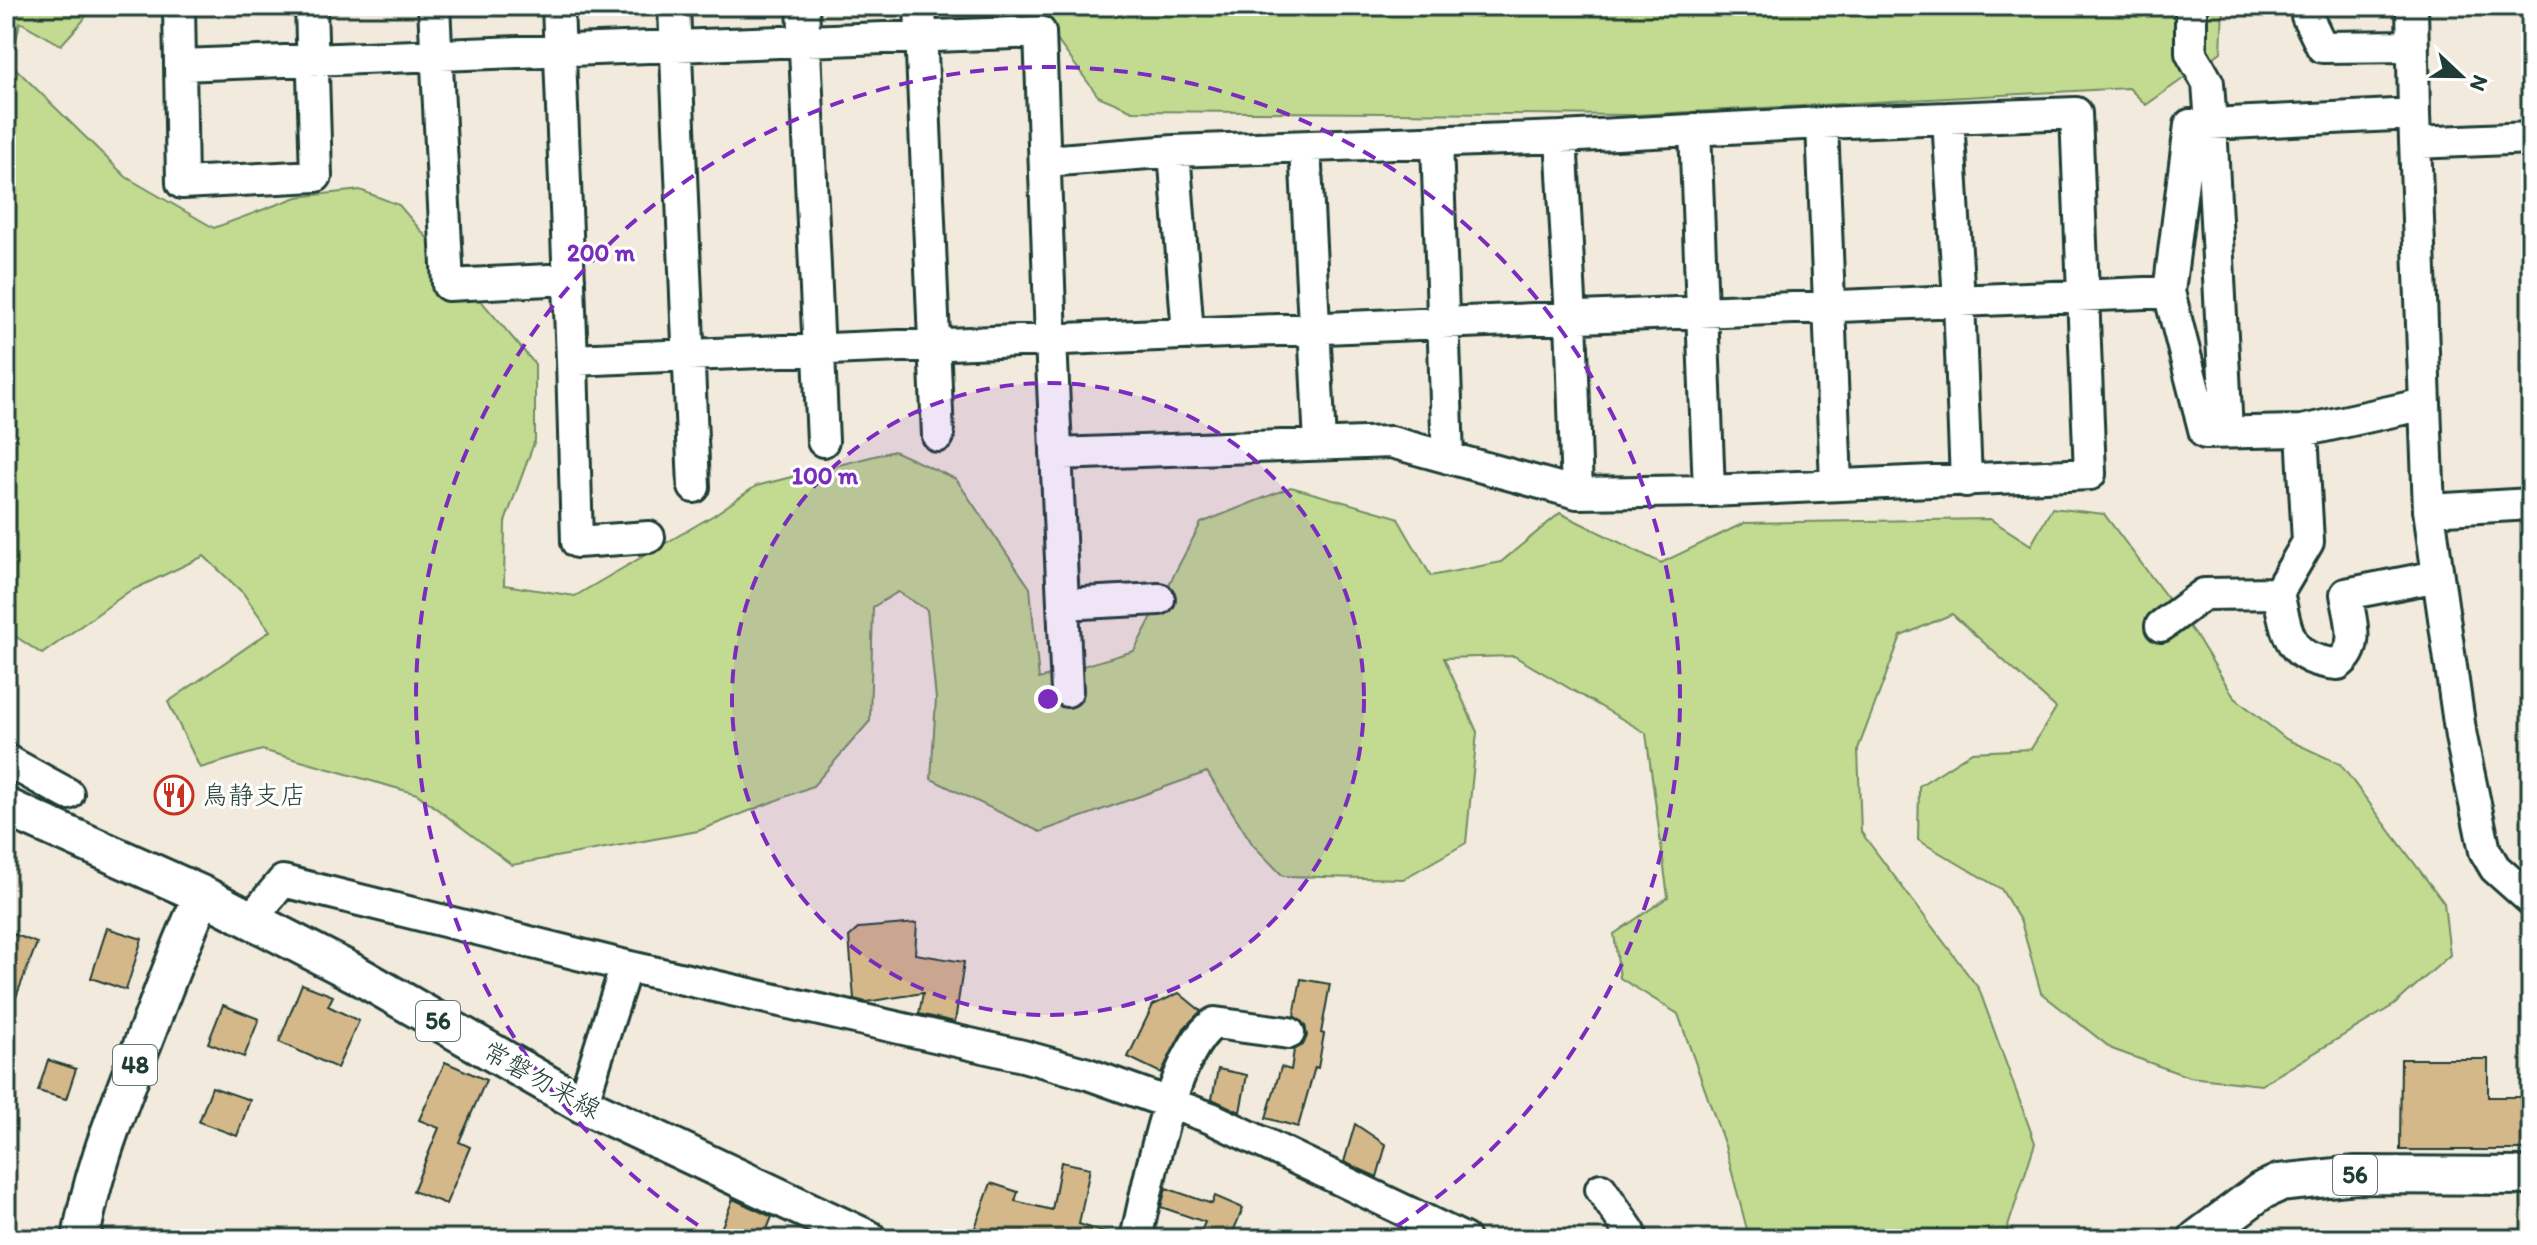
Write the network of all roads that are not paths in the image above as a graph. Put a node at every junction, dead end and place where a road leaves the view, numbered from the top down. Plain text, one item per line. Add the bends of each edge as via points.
1 (179, 6) edge
2 (311, 6) edge
3 (434, 6) edge
4 (558, 6) edge
5 (674, 6) edge
6 (803, 6) edge
7 (920, 6) edge
8 (2191, 6) edge
9 (2412, 6) edge
10 (2307, 16) dead end
11 (921, 36) junction
12 (804, 43) junction
13 (675, 45) junction
14 (2413, 46) junction
15 (560, 51) junction
16 (437, 57) junction
17 (311, 60) junction
18 (181, 65) junction
19 (1948, 118) junction
20 (1822, 123) junction
21 (2211, 124) junction
22 (2414, 128) junction
23 (1695, 129) junction
24 (1561, 137) junction
25 (2531, 138) edge
26 (1437, 142) junction
27 (1305, 147) junction
28 (1174, 151) junction
29 (1046, 161) junction
30 (569, 279) junction
31 (2169, 292) junction
32 (2084, 296) junction
33 (1959, 301) junction
34 (1829, 307) junction
35 (1701, 312) junction
36 (1571, 318) junction
37 (1444, 323) junction
38 (1312, 329) junction
39 (1188, 334) junction
40 (1051, 340) junction
41 (934, 345) junction
42 (819, 350) junction
43 (688, 355) junction
44 (572, 360) junction
45 (2425, 404) junction
46 (2302, 431) junction
47 (2227, 432) junction
48 (938, 436) dead end
49 (823, 441) dead end
50 (1320, 444) junction
51 (1056, 454) junction
52 (1448, 458) junction
53 (1966, 481) junction
54 (1836, 484) junction
55 (694, 487) dead end
56 (1709, 491) junction
57 (1577, 493) junction
58 (2531, 504) edge
59 (2429, 510) junction
60 (649, 537) dead end
61 (2438, 576) junction
62 (2278, 593) junction
63 (1159, 599) dead end
64 (1063, 604) junction
65 (2161, 626) dead end
66 (1067, 691) dead end
67 (6, 760) edge
68 (68, 794) dead end
69 (6, 807) edge
70 (203, 895) junction
71 (2531, 900) edge
72 (251, 919) junction
73 (626, 966) junction
74 (1289, 1033) dead end
75 (1169, 1101) junction
76 (582, 1104) junction
77 (2531, 1176) edge
78 (1601, 1189) dead end
79 (81, 1239) edge
80 (868, 1239) edge
81 (1136, 1239) edge
82 (1464, 1239) edge
83 (1631, 1239) edge
84 (2197, 1239) edge

1 - 18 street
2 - 17 street
3 - 16 street
4 - 15 street
5 - 13 street
6 - 12 street
7 - 11 street
8 - 21 street via 2191,53 2208,83
9 - 14 street
10 - 14 street via 2322,47
11 - 12 street
11 - 29 street via 1040,32
11 - 41 street
12 - 13 street
12 - 42 street
13 - 15 street
13 - 43 street
14 - 22 street
15 - 16 street
15 - 30 street
16 - 17 street
16 - 30 street via 448,285
17 - 18 street
17 - 18 street via 316,176 182,183
19 - 20 street
19 - 32 street via 2076,113
19 - 33 street
20 - 23 street
20 - 34 street
21 - 22 street
21 - 31 street via 2190,125
21 - 47 street
22 - 25 street
22 - 45 street
23 - 24 street
23 - 35 street
24 - 26 street
24 - 36 street
26 - 27 street
26 - 37 street
27 - 28 street
27 - 38 street
28 - 29 street
28 - 39 street
29 - 40 street
30 - 44 street
31 - 32 street
31 - 47 street via 2205,433
32 - 33 street
32 - 53 street via 2090,474
33 - 34 street
33 - 53 street
34 - 35 street
34 - 54 street
35 - 36 street
35 - 56 street
36 - 37 street
36 - 57 street
37 - 38 street
37 - 52 street
38 - 39 street
38 - 50 street
39 - 40 street
40 - 41 street
40 - 51 street
41 - 42 street
41 - 48 street
42 - 43 street
42 - 49 street
43 - 44 street
43 - 55 street
44 - 60 street via 577,542
45 - 46 street
45 - 59 street
46 - 47 street
46 - 62 street via 2308,542
50 - 51 street
50 - 52 street via 1391,442
51 - 64 street
52 - 57 street
53 - 54 street
54 - 56 street
56 - 57 street
58 - 59 street
59 - 61 street
61 - 62 street via 2346,594 2354,641 2348,657 2338,664 2294,648
61 - 71 street via 2461,737 2485,851 2495,868
62 - 65 street via 2204,594
63 - 64 street
64 - 66 street
67 - 68 street
69 - 70 main road, 常磐勿来線 / 56
70 - 72 main road, 常磐勿来線 / 56
70 - 79 main road, 48 via 111,1127
72 - 73 street via 283,881
72 - 76 main road, 常磐勿来線 / 56
73 - 75 street via 1023,1056
73 - 76 street
74 - 75 street via 1215,1023 1206,1027
75 - 81 street
75 - 82 street
76 - 80 main road, 常磐勿来線 / 56
77 - 84 main road, 56 via 2356,1175 2279,1183
78 - 83 street

